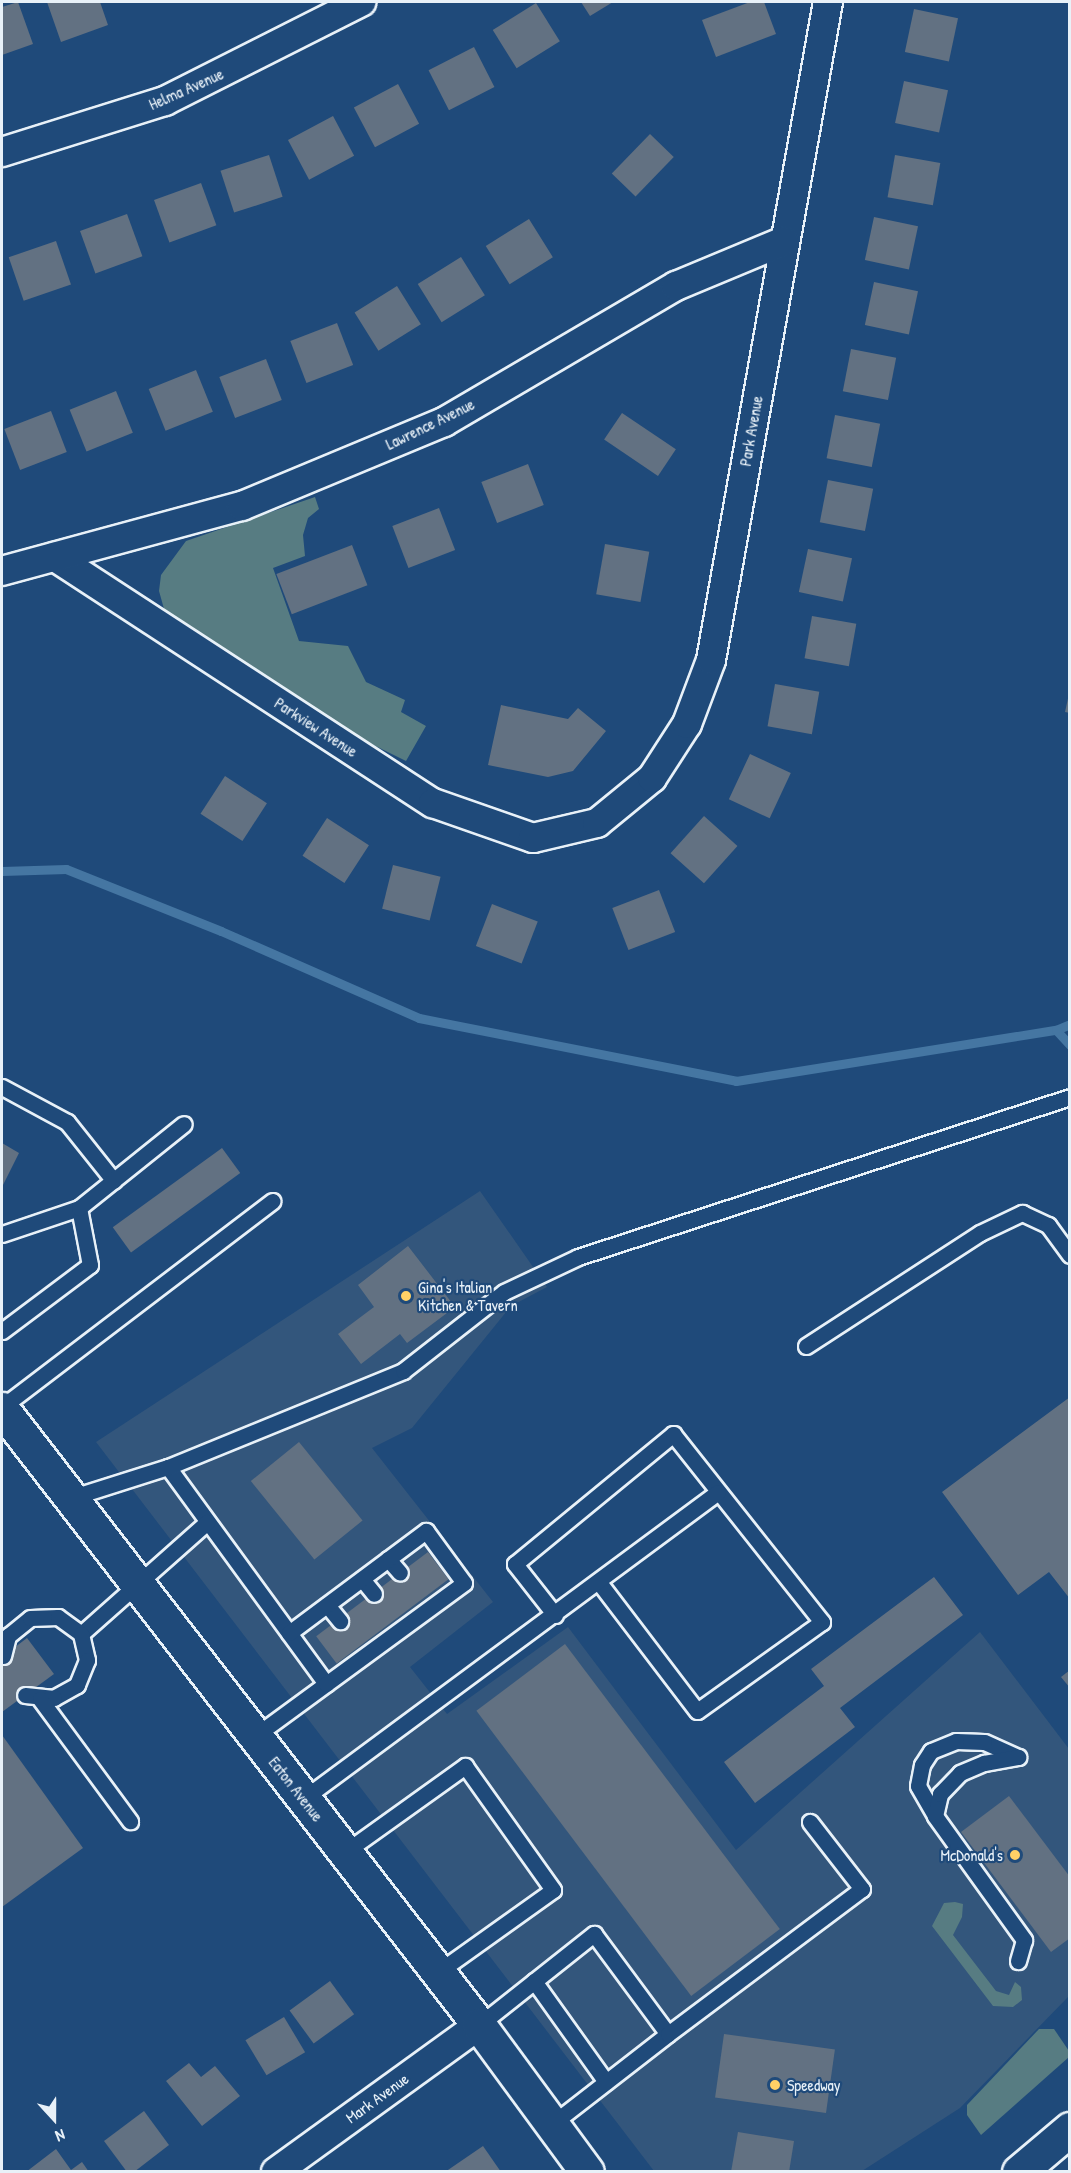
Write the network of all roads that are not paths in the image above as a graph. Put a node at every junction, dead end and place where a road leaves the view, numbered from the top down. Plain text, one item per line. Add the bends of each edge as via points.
1 (361, 2) edge
2 (828, 2) edge
3 (2, 152) edge
4 (784, 241) junction
5 (55, 557) junction
6 (2, 571) edge
7 (597, 822) joint
8 (2, 1087) edge
9 (1070, 1097) edge
10 (184, 1124) dead end
11 (114, 1181) junction
12 (272, 1201) dead end
13 (79, 1208) junction
14 (2, 1234) edge
15 (1070, 1255) edge
16 (2, 1331) edge
17 (806, 1346) dead end
18 (2, 1408) edge
19 (168, 1467) junction
20 (718, 1492) junction
21 (70, 1498) junction
22 (207, 1522) junction
23 (388, 1559) junction
24 (400, 1573) dead end
25 (362, 1579) junction
26 (598, 1581) junction
27 (136, 1583) junction
28 (374, 1594) dead end
29 (327, 1605) junction
30 (555, 1615) junction
31 (339, 1621) dead end
32 (289, 1633) junction
33 (81, 1634) junction
34 (3, 1651) edge
35 (326, 1684) junction
36 (255, 1736) junction
37 (303, 1799) junction
38 (936, 1816) junction
39 (130, 1821) dead end
40 (810, 1822) dead end
41 (345, 1852) junction
42 (1018, 1961) dead end
43 (438, 1972) junction
44 (534, 1981) junction
45 (479, 2025) junction
46 (668, 2034) junction
47 (606, 2082) junction
48 (552, 2124) junction
49 (1070, 2129) edge
50 (276, 2172) edge
51 (587, 2172) edge
52 (1019, 2172) edge

1 - 3 street, Helma Avenue via 165,101
2 - 4 street, Park Avenue
4 - 5 street, Lawrence Avenue via 676,286 444,422 242,506
4 - 7 street, Park Avenue via 711,660 687,724 652,778
5 - 6 street, Lawrence Avenue
5 - 7 street, Parkview Avenue via 433,803 533,838
8 - 11 lane via 67,1122
9 - 19 lane via 578,1257 504,1292 403,1371
10 - 11 lane
11 - 13 lane
12 - 18 lane
13 - 14 lane
13 - 16 lane via 90,1264
15 - 17 lane via 1048,1225 1022,1213 980,1233
18 - 21 main road, Eaton Avenue
19 - 21 lane
19 - 22 lane
20 - 26 lane
20 - 26 lane via 822,1622 697,1711
20 - 30 lane via 673,1434 515,1564
21 - 27 main road, Eaton Avenue
22 - 27 lane
22 - 32 lane
23 - 24 lane
23 - 25 lane
23 - 35 lane via 426,1531 464,1583 424,1605
25 - 28 lane
25 - 29 lane
26 - 30 lane
27 - 33 lane
27 - 36 main road, Eaton Avenue
29 - 31 lane
29 - 32 lane
30 - 37 lane
32 - 35 lane
33 - 34 lane via 58,1617 44,1615 18,1625
33 - 39 lane via 87,1660 77,1685 54,1698 33,1697
35 - 36 lane
36 - 37 main road, Eaton Avenue
37 - 41 main road, Eaton Avenue
38 - 38 lane via 918,1786 922,1765 931,1751 956,1742 984,1742 1018,1757 984,1763 960,1773 940,1794
38 - 42 lane via 1024,1940
40 - 46 lane via 862,1889
41 - 43 main road, Eaton Avenue
41 - 43 lane via 465,1766 553,1890
43 - 45 main road, Eaton Avenue
44 - 45 lane
44 - 46 lane via 594,1934
44 - 47 lane
45 - 48 main road, Eaton Avenue
45 - 50 street, Mark Avenue
46 - 47 lane
47 - 48 lane
48 - 51 main road, Eaton Avenue
49 - 52 main road

